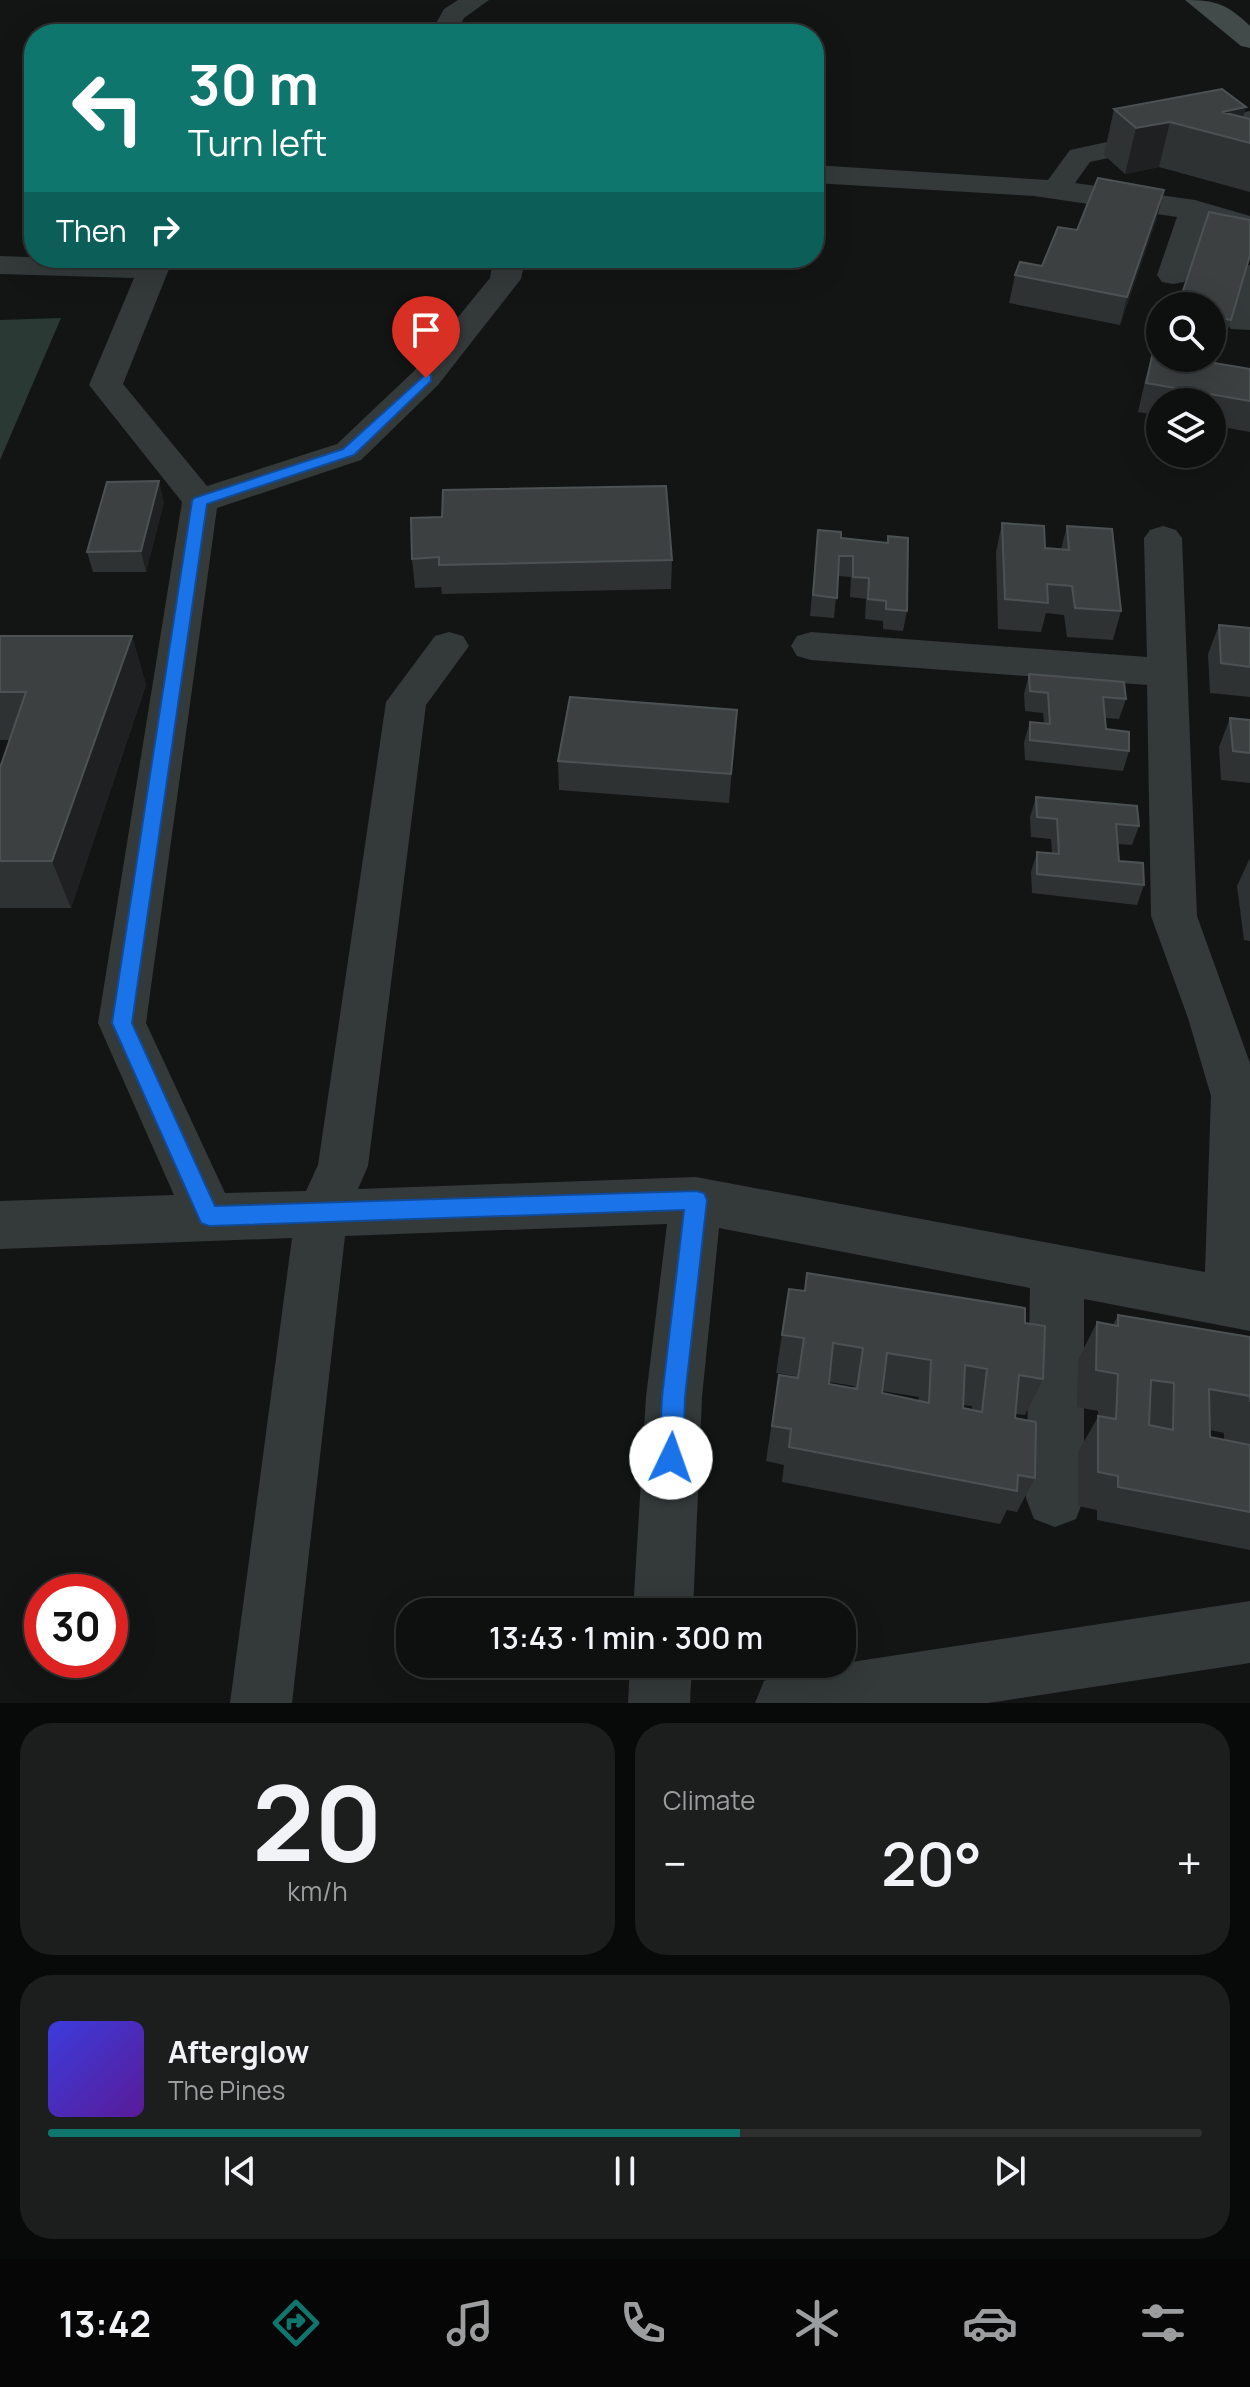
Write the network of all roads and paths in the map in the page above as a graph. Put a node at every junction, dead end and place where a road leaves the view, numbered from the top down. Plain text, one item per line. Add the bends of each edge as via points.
1 (476, 0) edge
2 (1198, 0) edge
3 (448, 24) edge
4 (1250, 40) edge
5 (1250, 119) edge
6 (824, 175) edge
7 (1056, 189) junction
8 (1195, 209) junction
9 (1250, 225) edge
10 (0, 265) edge
11 (24, 266) edge
12 (115, 268) edge
13 (507, 268) edge
14 (1250, 274) edge
15 (1173, 275) dead end
16 (1242, 322) edge
17 (200, 501) junction
18 (1163, 538) dead end
19 (449, 646) dead end
20 (811, 646) dead end
21 (1167, 673) junction
22 (696, 1200) junction
23 (322, 1211) junction
24 (209, 1216) junction
25 (0, 1225) edge
26 (1057, 1271) junction
27 (1241, 1305) edge
28 (1055, 1498) dead end
29 (664, 1598) edge
30 (1250, 1632) edge
31 (660, 1678) edge
32 (261, 1703) edge
33 (659, 1703) edge
34 (786, 1703) edge

1 - 3 street via 453,14
2 - 4 street
5 - 7 street via 1080,156
6 - 7 street
7 - 8 street
8 - 9 street
8 - 15 street
10 - 11 street
12 - 17 street via 153,269 106,385
13 - 17 street via 505,279 426,378 349,452
14 - 16 street
17 - 24 street via 122,1023
18 - 21 street
19 - 23 street via 406,702 343,1166
20 - 21 street
21 - 27 street via 1174,916 1236,1096
22 - 23 street
22 - 26 street
22 - 29 street via 674,1397
23 - 24 street
23 - 32 street
24 - 25 street
26 - 27 street
26 - 28 street
30 - 34 street
31 - 33 street

